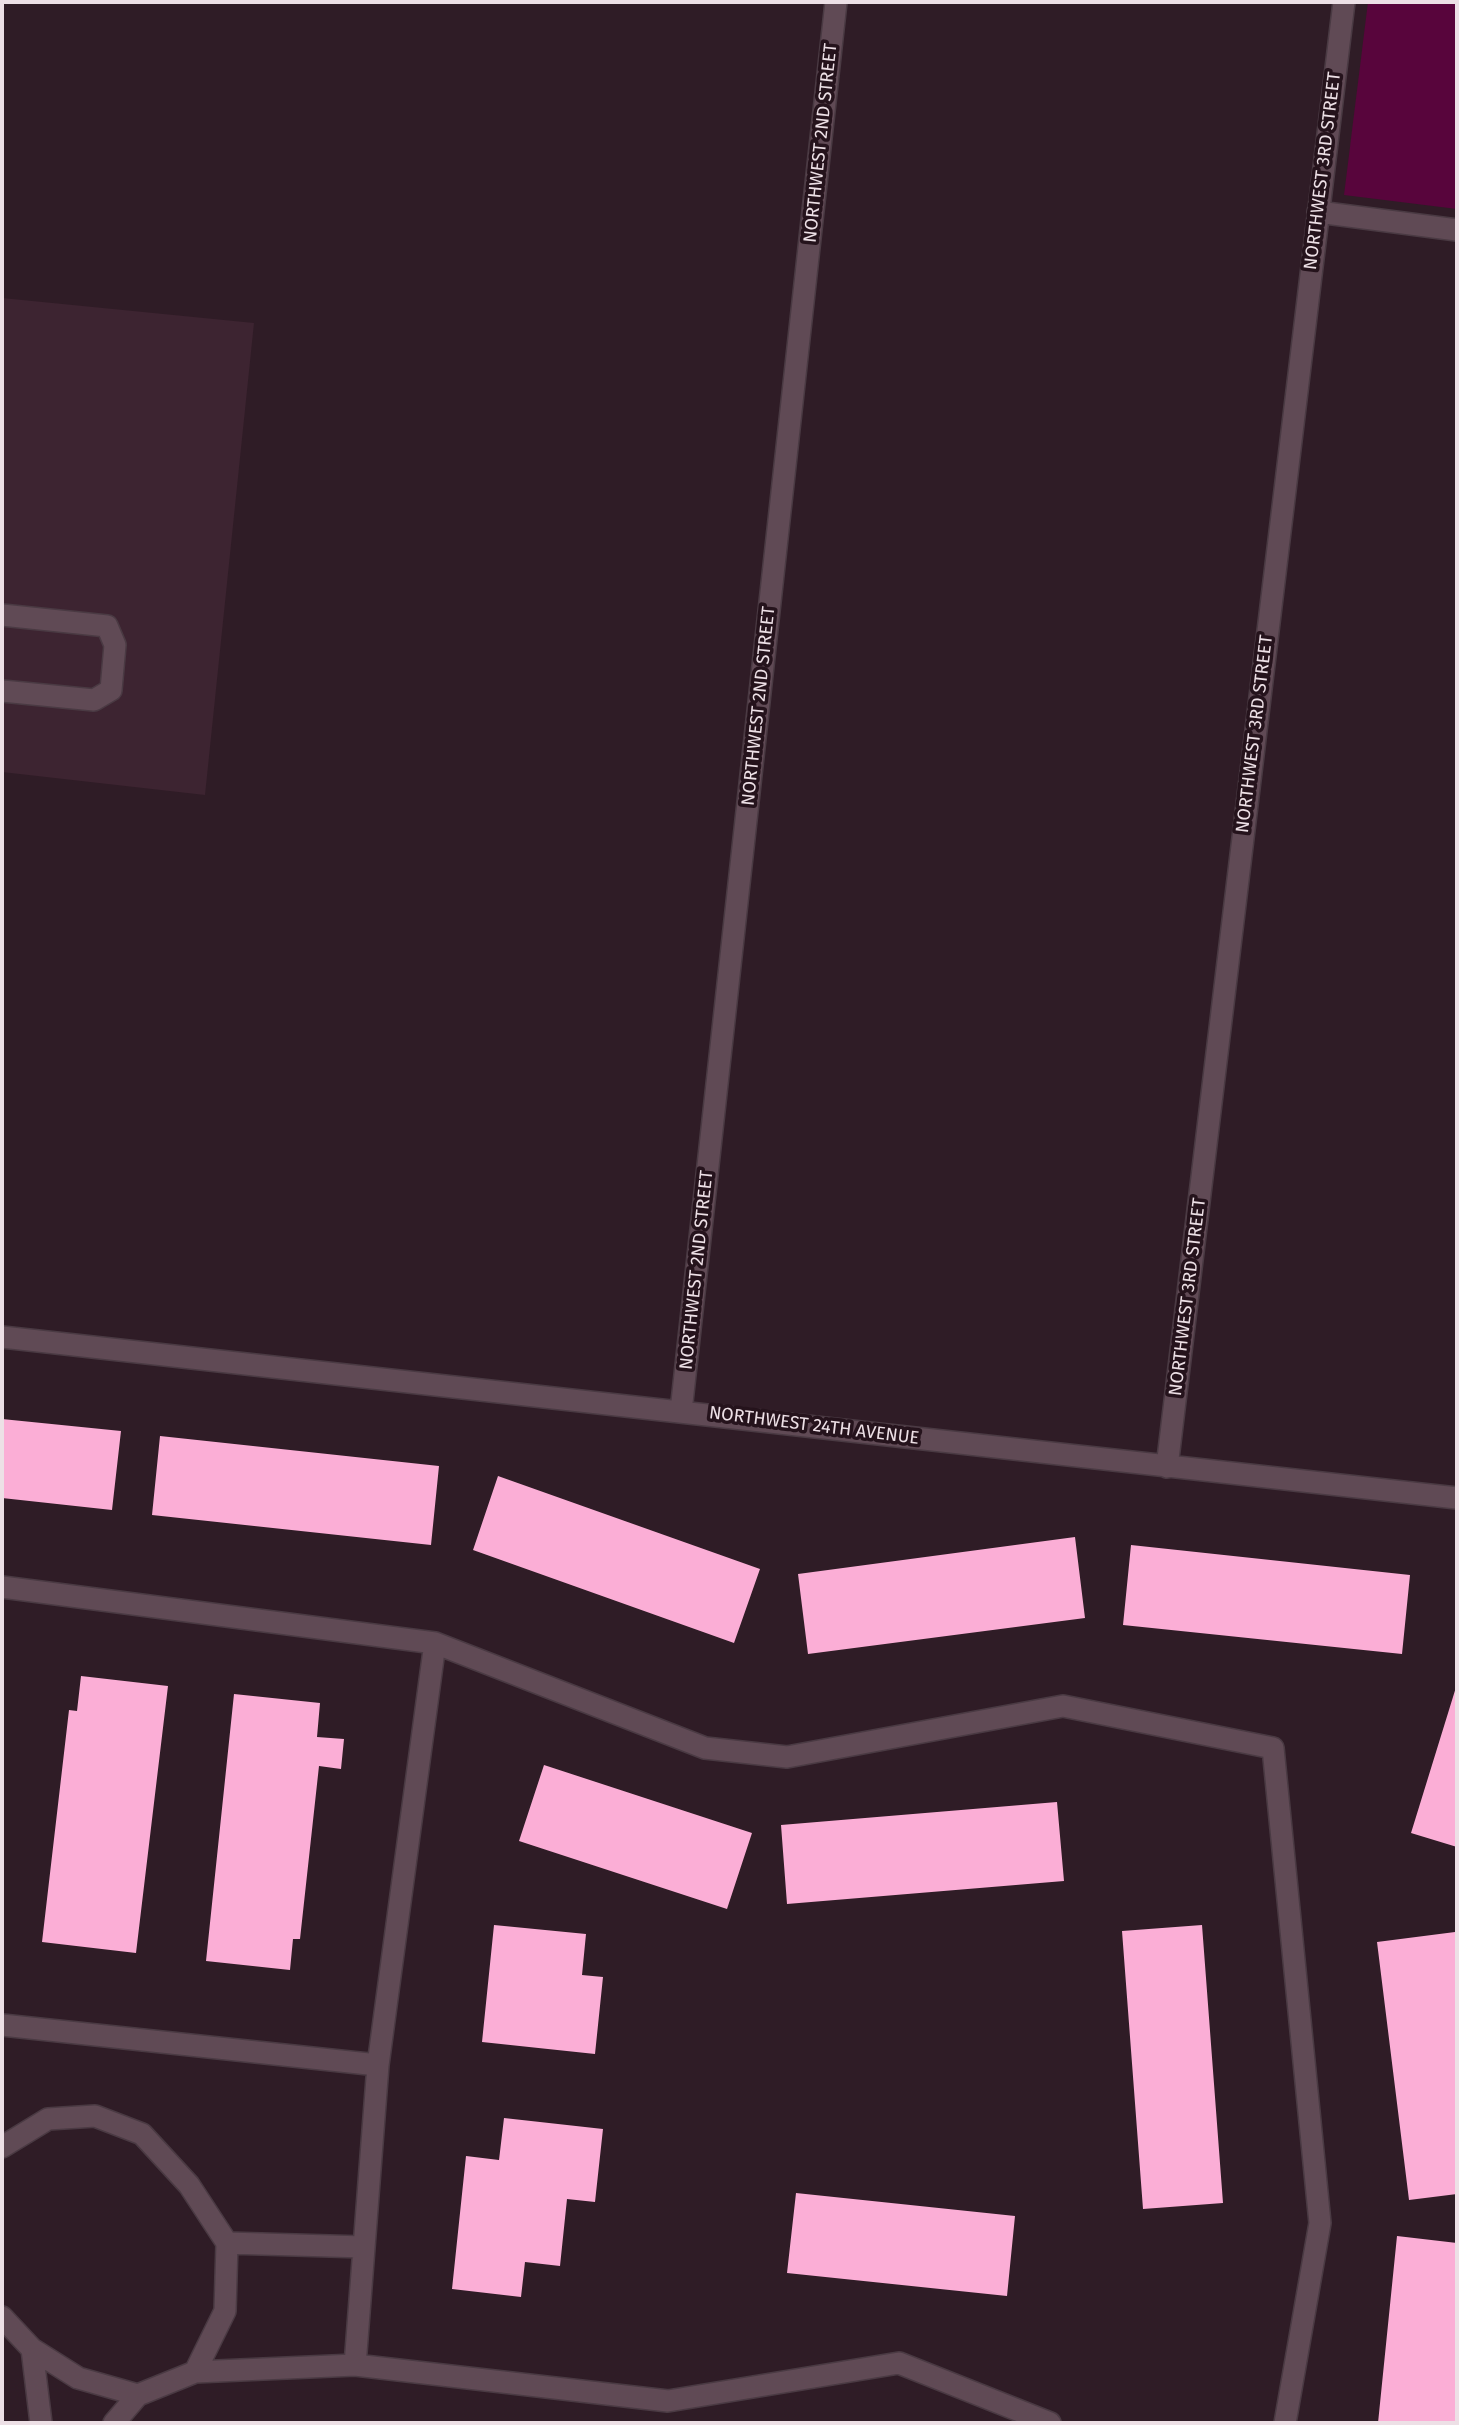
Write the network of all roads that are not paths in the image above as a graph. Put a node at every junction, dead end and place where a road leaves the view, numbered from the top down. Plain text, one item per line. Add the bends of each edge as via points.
1 (836, 2) edge
2 (1343, 2) edge
3 (1318, 212) junction
4 (1457, 230) edge
5 (2, 615) edge
6 (2, 691) edge
7 (2, 1337) edge
8 (681, 1411) junction
9 (1167, 1467) junction
10 (1457, 1498) edge
11 (2, 1587) edge
12 (435, 1643) junction
13 (2, 2025) edge
14 (379, 2065) junction
15 (2, 2147) edge
16 (227, 2243) junction
17 (364, 2247) junction
18 (2, 2317) edge
19 (32, 2349) junction
20 (355, 2365) junction
21 (195, 2372) junction
22 (138, 2395) junction
23 (41, 2423) edge
24 (114, 2423) edge
25 (1049, 2423) edge
26 (1285, 2423) edge

1 - 8 street, NORTHWEST 2ND STREET
2 - 3 street, NORTHWEST 3RD STREET
3 - 4 street
3 - 9 street, NORTHWEST 3RD STREET
5 - 6 street via 107,626 115,645 110,690 94,700
7 - 8 street, NORTHWEST 24TH AVENUE
8 - 9 street, NORTHWEST 24TH AVENUE
9 - 10 street, NORTHWEST 24TH AVENUE
11 - 12 street
12 - 14 street
12 - 26 street via 705,1748 787,1757 1063,1706 1273,1748 1320,2223
13 - 14 street
14 - 17 street
15 - 16 street via 48,2119 95,2116 142,2133 189,2185
16 - 17 street
16 - 21 street via 225,2311
17 - 20 street
18 - 19 street
19 - 22 street via 79,2378
19 - 23 street
20 - 21 street
20 - 25 street via 668,2401 900,2362
21 - 22 street
22 - 24 street

